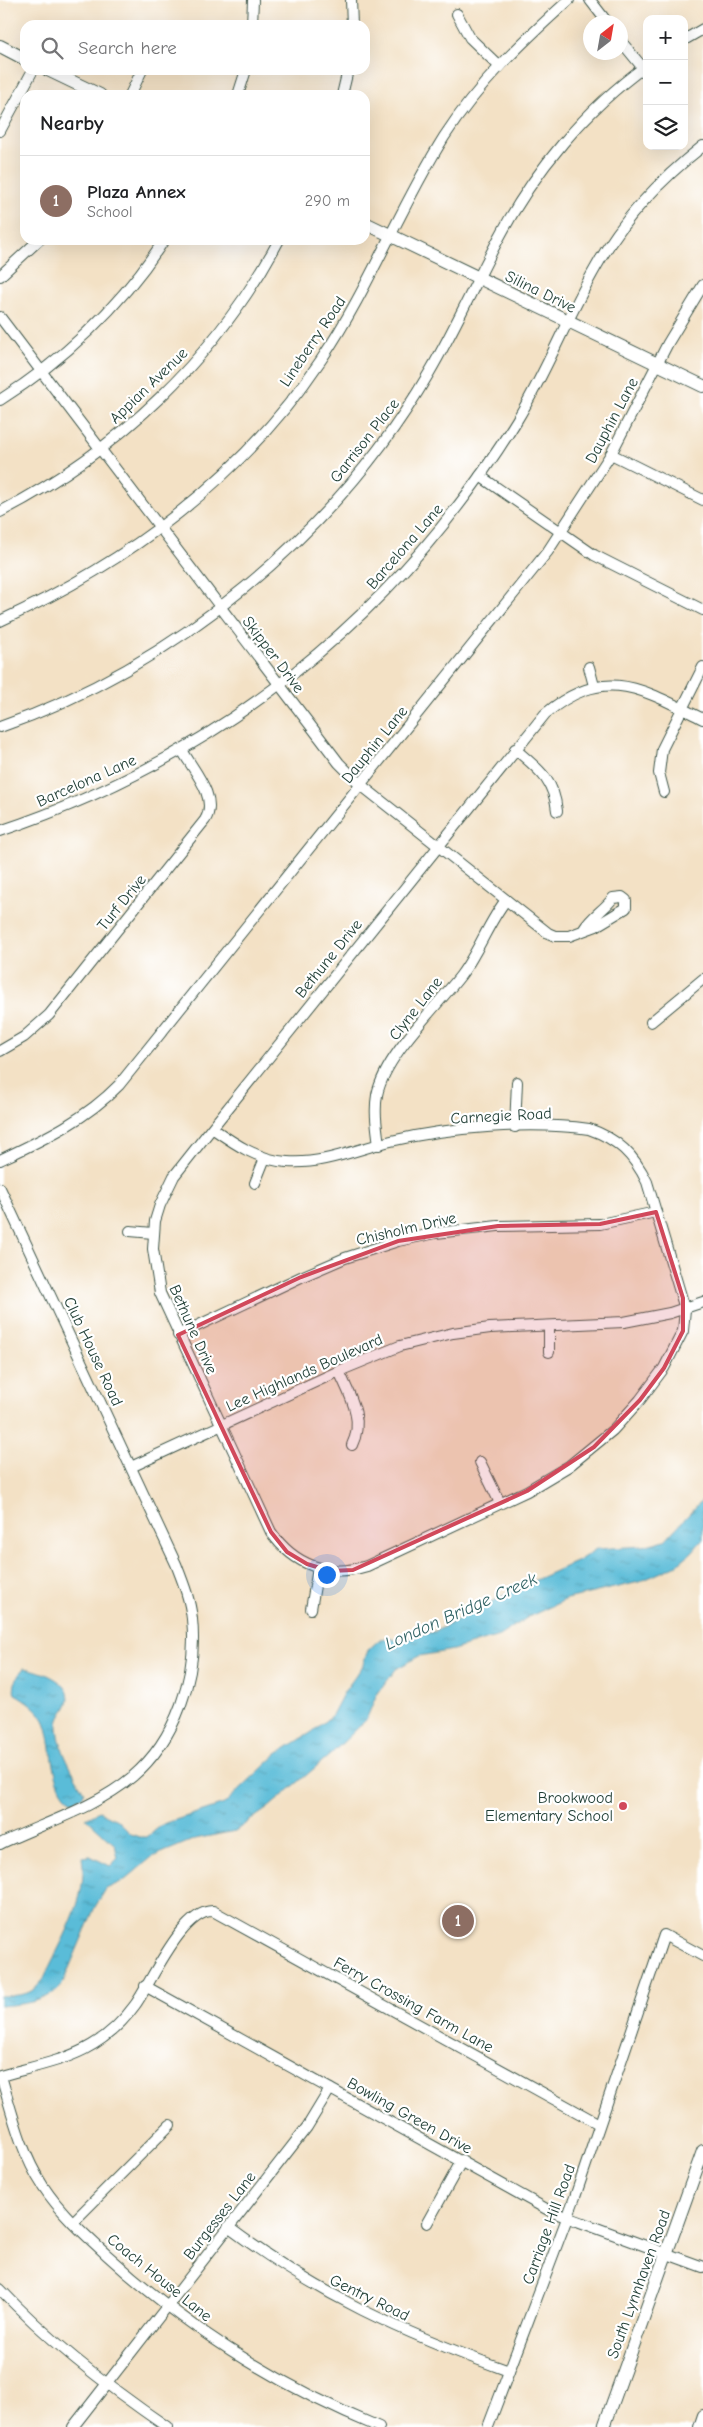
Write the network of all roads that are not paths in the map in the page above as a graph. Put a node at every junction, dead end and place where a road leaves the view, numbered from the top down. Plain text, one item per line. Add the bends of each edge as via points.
1 (253, 0) edge
2 (351, 0) edge
3 (569, 0) edge
4 (590, 0) edge
5 (457, 14) dead end
6 (602, 15) edge
7 (252, 20) edge
8 (352, 20) edge
9 (703, 29) edge
10 (688, 38) edge
11 (0, 46) edge
12 (628, 48) edge
13 (20, 56) edge
14 (643, 64) edge
15 (499, 66) junction
16 (643, 68) edge
17 (30, 75) edge
18 (58, 75) edge
19 (140, 75) edge
20 (244, 75) edge
21 (347, 75) edge
22 (22, 90) edge
23 (90, 90) edge
24 (132, 90) edge
25 (240, 90) edge
26 (343, 90) edge
27 (20, 94) edge
28 (0, 131) edge
29 (703, 146) edge
30 (370, 226) edge
31 (391, 236) junction
32 (34, 245) edge
33 (160, 245) edge
34 (276, 245) edge
35 (0, 276) edge
36 (479, 279) junction
37 (703, 285) edge
38 (0, 317) edge
39 (568, 322) junction
40 (658, 365) junction
41 (41, 371) junction
42 (703, 386) edge
43 (0, 400) edge
44 (101, 450) junction
45 (611, 454) junction
46 (480, 476) junction
47 (703, 500) edge
48 (0, 512) edge
49 (160, 529) junction
50 (561, 533) junction
51 (219, 607) junction
52 (703, 610) edge
53 (0, 621) edge
54 (589, 667) dead end
55 (703, 667) edge
56 (279, 686) junction
57 (594, 686) junction
58 (682, 709) junction
59 (703, 719) edge
60 (0, 727) edge
61 (515, 749) junction
62 (182, 750) junction
63 (361, 785) junction
64 (664, 792) dead end
65 (557, 811) dead end
66 (0, 831) edge
67 (438, 845) junction
68 (506, 900) junction
69 (584, 929) dead end
70 (703, 979) edge
71 (651, 1022) dead end
72 (0, 1051) edge
73 (517, 1082) dead end
74 (515, 1127) junction
75 (212, 1128) junction
76 (379, 1144) junction
77 (265, 1158) junction
78 (0, 1160) edge
79 (255, 1183) dead end
80 (0, 1188) edge
81 (656, 1212) junction
82 (130, 1231) dead end
83 (154, 1233) junction
84 (703, 1302) edge
85 (685, 1309) junction
86 (549, 1326) junction
87 (178, 1335) junction
88 (549, 1352) dead end
89 (339, 1370) junction
90 (221, 1426) junction
91 (352, 1445) dead end
92 (480, 1462) dead end
93 (131, 1468) junction
94 (500, 1503) junction
95 (318, 1568) junction
96 (311, 1609) dead end
97 (0, 1844) edge
98 (703, 1956) edge
99 (146, 1986) junction
100 (1, 2076) edge
101 (330, 2089) junction
102 (599, 2124) junction
103 (170, 2125) dead end
104 (703, 2152) edge
105 (462, 2160) junction
106 (567, 2219) junction
107 (73, 2222) junction
108 (427, 2222) dead end
109 (228, 2228) junction
110 (666, 2254) junction
111 (703, 2267) edge
112 (0, 2289) edge
113 (168, 2305) junction
114 (509, 2372) junction
115 (106, 2383) junction
116 (703, 2416) edge
117 (73, 2427) edge
118 (167, 2427) edge
119 (379, 2427) edge
120 (488, 2427) edge
121 (604, 2427) edge
122 (699, 2427) edge

1 - 7 street
2 - 8 street
3 - 15 street, Lineberry Road
4 - 6 street
5 - 15 street via 470,38
9 - 10 street
11 - 13 street
12 - 14 street
15 - 31 street, Lineberry Road via 445,135 412,191
16 - 36 street, Garrison Place via 593,112 552,158 516,210
17 - 22 street
18 - 23 street
19 - 24 street
20 - 25 street
21 - 26 street
27 - 28 street
29 - 39 street, Barcelona Lane via 664,180 626,222 596,266
30 - 31 street, Silina Drive
31 - 36 street, Silina Drive
31 - 49 street, Lineberry Road via 354,308 301,388 238,460
32 - 35 street
33 - 41 street via 115,304
34 - 44 street, Appian Avenue via 244,297 205,350 145,413
36 - 39 street, Silina Drive
36 - 51 street, Garrison Place via 428,375 389,435 307,531
37 - 40 street, Dauphin Lane
38 - 41 street, Skipper Drive
39 - 40 street, Silina Drive
39 - 46 street, Barcelona Lane via 517,420
40 - 42 street, Silina Drive
40 - 45 street, Dauphin Lane
41 - 43 street
41 - 44 street, Skipper Drive
44 - 48 street, Appian Avenue via 54,482
44 - 49 street, Skipper Drive
45 - 47 street
45 - 50 street, Dauphin Lane
46 - 50 street
46 - 56 street, Barcelona Lane via 440,530 388,590
49 - 51 street, Skipper Drive
49 - 53 street, Lineberry Road via 76,584
50 - 52 street via 613,566
50 - 63 street, Dauphin Lane
51 - 56 street, Skipper Drive
51 - 60 street, Garrison Place via 122,671
54 - 57 street
55 - 58 street
56 - 62 street, Barcelona Lane
56 - 63 street, Skipper Drive via 339,763
57 - 58 street, Bethune Drive via 633,688
57 - 61 street, Bethune Drive via 556,705
58 - 59 street, Bethune Drive
58 - 64 street via 659,761
61 - 65 street via 546,776 556,795
61 - 67 street, Bethune Drive
62 - 66 street, Barcelona Lane via 107,790
62 - 72 street, Turf Drive via 208,795 210,810 205,820 49,1015 24,1037
63 - 67 street, Skipper Drive
63 - 78 street, Dauphin Lane via 119,1085 67,1128
67 - 68 street, Skipper Drive
67 - 75 street, Bethune Drive
68 - 69 street, Skipper Drive via 548,934 569,936
68 - 76 street, Clyne Lane via 489,923 461,975 386,1070 375,1109
70 - 71 street
73 - 74 street
74 - 76 street, Carnegie Road via 438,1133
74 - 81 street, Carnegie Road via 576,1127 613,1139 639,1166
75 - 77 street, Carnegie Road via 240,1147
75 - 83 street, Bethune Drive via 166,1190
76 - 77 street, Carnegie Road via 316,1161 286,1162
77 - 79 street
80 - 93 street, Club House Road
81 - 85 street, Carnegie Road
81 - 87 street, Chisholm Drive via 600,1224 498,1226 398,1241 360,1252 301,1277
82 - 83 street
83 - 87 street, Bethune Drive via 156,1278 164,1307
84 - 85 street, Lee Highlands Boulevard
85 - 86 street, Lee Highlands Boulevard via 624,1322
85 - 94 street, Bethune Drive via 683,1332 664,1368 613,1430 563,1470
86 - 88 street
86 - 89 street, Lee Highlands Boulevard via 453,1333 400,1346
87 - 90 street, Bethune Drive
89 - 90 street, Lee Highlands Boulevard
89 - 91 street via 358,1420
90 - 93 street, Lee Highlands Boulevard
90 - 95 street, Bethune Drive via 271,1532 288,1552
92 - 94 street
93 - 97 street, Club House Road via 184,1586 192,1620 193,1643 188,1681 172,1726 132,1776 70,1813
94 - 95 street, Bethune Drive via 367,1566 341,1571
95 - 96 street
98 - 102 street, Carriage Hill Road via 664,1935
99 - 100 street via 124,2019 101,2041 72,2056
99 - 101 street, Bowling Green Drive
99 - 102 street, Ferry Crossing Farm Lane via 159,1962 184,1930 202,1913 213,1911
100 - 107 street, Coach House Lane via 33,2169 54,2202
101 - 105 street, Bowling Green Drive
101 - 109 street, Burgesses Lane via 307,2127
102 - 106 street, Carriage Hill Road
103 - 107 street
104 - 110 street, South Lynnhaven Road
105 - 106 street, Bowling Green Drive
105 - 108 street
106 - 110 street, Bowling Green Drive
106 - 114 street, Carriage Hill Road
107 - 113 street, Coach House Lane via 129,2275
109 - 113 street, Burgesses Lane
109 - 114 street, Gentry Road via 293,2273 363,2312
110 - 111 street, Bowling Green Drive
110 - 121 street, South Lynnhaven Road
112 - 115 street via 40,2329
113 - 115 street, Burgesses Lane
113 - 119 street, Coach House Lane via 213,2339 272,2375
114 - 120 street, Carriage Hill Road
115 - 117 street, Burgesses Lane
115 - 118 street
116 - 122 street

